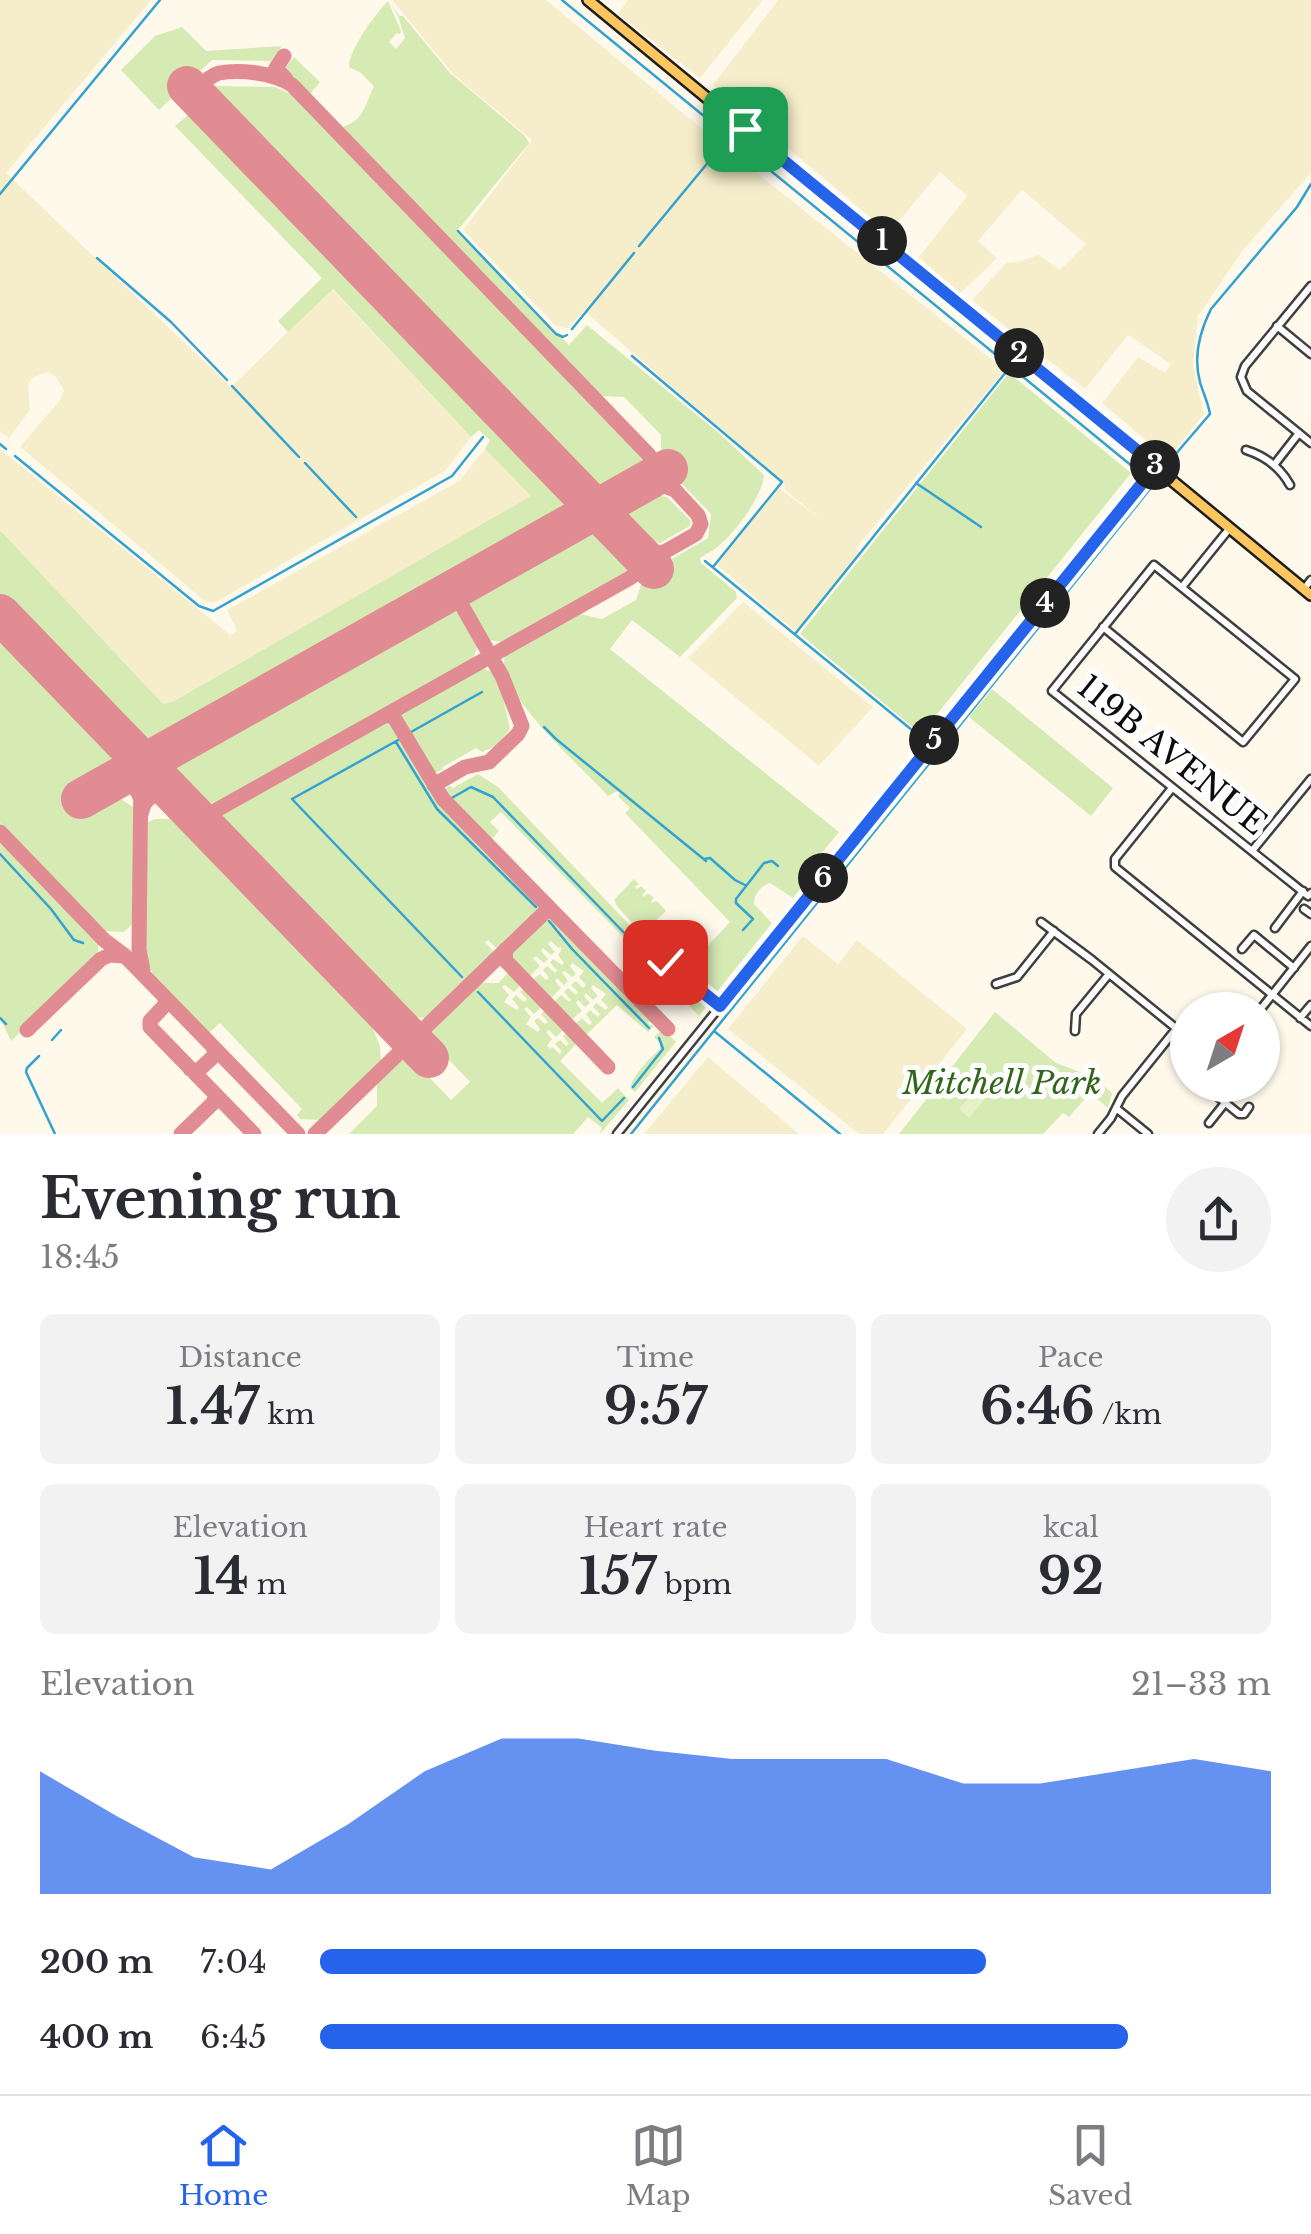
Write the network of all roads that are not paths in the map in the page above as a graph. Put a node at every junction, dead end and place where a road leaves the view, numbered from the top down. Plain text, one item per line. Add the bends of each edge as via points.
1 (588, 0) edge
2 (1311, 286) edge
3 (1277, 326) junction
4 (1311, 354) edge
5 (1299, 433) junction
6 (1311, 443) edge
7 (1246, 450) dead end
8 (1274, 465) junction
9 (1156, 466) junction
10 (1290, 485) dead end
11 (1229, 529) junction
12 (1311, 580) edge
13 (1182, 588) junction
14 (1307, 592) edge
15 (1103, 627) junction
16 (1311, 779) edge
17 (1172, 788) junction
18 (1252, 851) junction
19 (1307, 893) edge
20 (1041, 922) dead end
21 (1274, 928) dead end
22 (1054, 931) junction
23 (641, 936) dead end
24 (1311, 946) edge
25 (1242, 950) dead end
26 (1294, 968) junction
27 (1109, 974) junction
28 (996, 984) dead end
29 (1268, 992) edge
30 (1274, 992) edge
31 (1280, 1002) edge
32 (1311, 1005) edge
33 (720, 1006) junction
34 (1300, 1018) junction
35 (1170, 1024) edge
36 (1311, 1026) edge
37 (1074, 1031) dead end
38 (1170, 1036) edge
39 (1225, 1103) joint
40 (1250, 1107) dead end
41 (1116, 1108) junction
42 (1210, 1123) dead end
43 (617, 1134) edge
44 (1098, 1134) edge
45 (1148, 1134) edge

1 - 9 main road
2 - 3 street
3 - 4 street
3 - 5 street via 1241,377 1247,391
5 - 6 street
5 - 8 street
7 - 8 street
8 - 10 street
9 - 11 main road
9 - 33 street
11 - 13 street
11 - 14 main road
12 - 14 street
13 - 15 street via 1154,565
13 - 15 street via 1296,679 1243,742
15 - 17 street, 119B AVENUE via 1052,691
16 - 18 street
17 - 18 street, 119B AVENUE
17 - 29 street via 1115,867
18 - 19 street, 119B AVENUE
19 - 21 street
20 - 22 street
22 - 27 street
22 - 28 street via 1017,977
23 - 33 street
24 - 26 street
25 - 26 street via 1254,935
26 - 30 street
27 - 35 street
27 - 37 street via 1076,1014
31 - 34 street
32 - 34 street
33 - 43 street
34 - 36 street
38 - 41 street
39 - 40 street via 1239,1114
39 - 42 street
41 - 44 street
41 - 45 street

